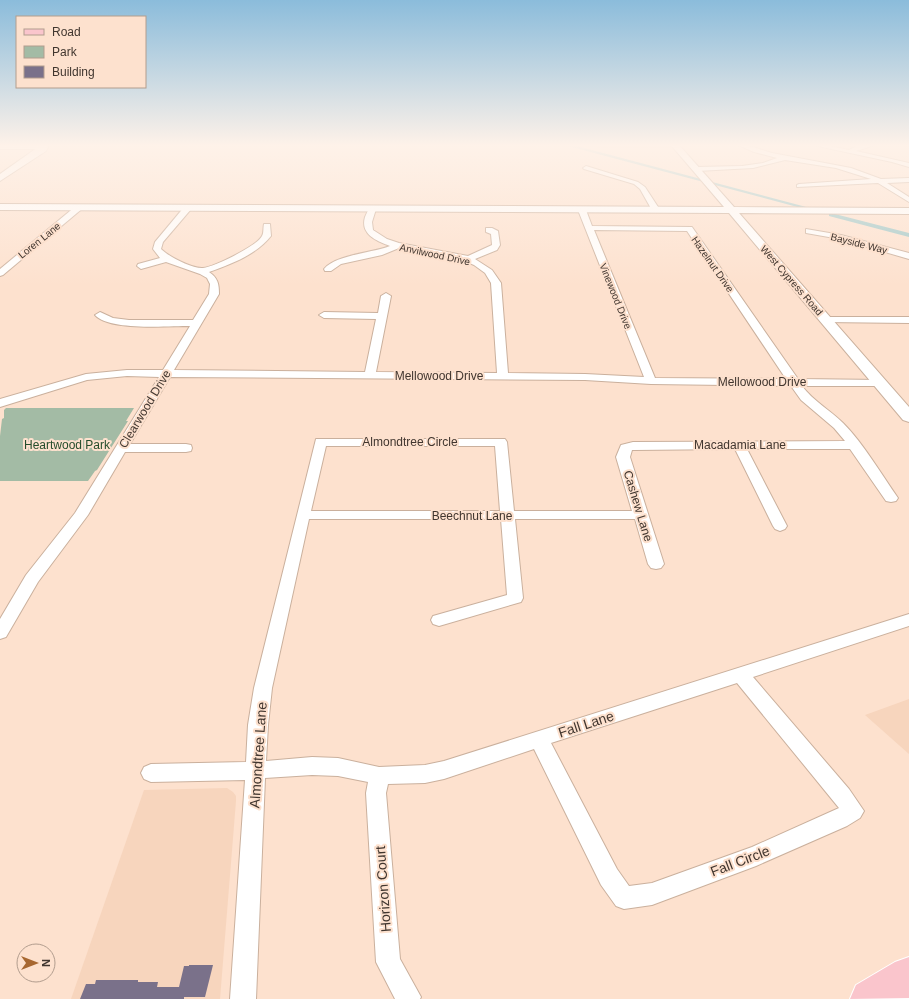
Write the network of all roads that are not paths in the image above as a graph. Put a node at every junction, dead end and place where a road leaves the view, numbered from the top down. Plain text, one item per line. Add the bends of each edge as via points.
1 (645, 192) edge
2 (716, 192) edge
3 (897, 192) edge
4 (909, 200) edge
5 (0, 207) edge
6 (79, 208) junction
7 (188, 208) junction
8 (372, 209) junction
9 (582, 210) junction
10 (656, 210) junction
11 (732, 210) junction
12 (909, 211) edge
13 (267, 226) dead end
14 (589, 228) junction
15 (489, 230) dead end
16 (809, 231) dead end
17 (397, 246) junction
18 (909, 256) edge
19 (166, 259) junction
20 (467, 260) junction
21 (141, 266) dead end
22 (328, 269) dead end
23 (203, 271) junction
24 (0, 273) edge
25 (386, 296) dead end
26 (100, 315) dead end
27 (324, 316) dead end
28 (382, 316) junction
29 (827, 320) junction
30 (909, 320) edge
31 (196, 323) junction
32 (166, 374) junction
33 (370, 375) junction
34 (503, 376) junction
35 (651, 381) junction
36 (794, 382) junction
37 (881, 382) junction
38 (0, 403) edge
39 (909, 417) edge
40 (738, 445) junction
41 (854, 445) junction
42 (121, 448) junction
43 (186, 448) dead end
44 (626, 448) joint
45 (891, 498) dead end
46 (303, 515) junction
47 (640, 515) junction
48 (507, 516) junction
49 (780, 526) dead end
50 (656, 564) dead end
51 (439, 620) dead end
52 (909, 620) edge
53 (0, 633) edge
54 (740, 674) junction
55 (539, 739) junction
56 (256, 770) junction
57 (151, 772) dead end
58 (379, 776) junction
59 (909, 976) edge
60 (408, 997) dead end
61 (243, 999) edge
62 (870, 999) edge

1 - 10 street
2 - 11 street, West Cypress Road
3 - 4 street
5 - 6 street
6 - 7 street
6 - 24 street, Loren Lane
7 - 8 street
7 - 19 street via 159,242 157,249
8 - 9 street
8 - 17 street, Anvilwood Drive via 369,230 377,237
9 - 10 street
9 - 14 street, Vinewood Drive
10 - 11 street
11 - 12 street
11 - 29 street, West Cypress Road
13 - 23 street via 267,236 255,247
14 - 35 street, Vinewood Drive
14 - 36 street, Hazelnut Drive via 689,229
15 - 20 street via 495,233 494,248
16 - 18 street, Bayside Way via 854,240
17 - 20 street, Anvilwood Drive
17 - 22 street via 379,253 338,262
19 - 21 street
19 - 23 street
20 - 34 street, Anvilwood Drive via 475,262 489,272 496,283
23 - 31 street, Clearwood Drive via 213,280 216,287
25 - 28 street
26 - 31 street via 111,321 129,323
27 - 28 street
28 - 33 street
29 - 30 street
29 - 37 street, West Cypress Road
31 - 32 street, Clearwood Drive
32 - 33 street, Mellowood Drive
32 - 38 street, Mellowood Drive via 86,377
32 - 42 street, Clearwood Drive
33 - 34 street, Mellowood Drive
34 - 35 street, Mellowood Drive
35 - 36 street, Mellowood Drive
36 - 37 street, Mellowood Drive
36 - 41 street via 805,398 838,425
37 - 39 street, West Cypress Road
40 - 41 street, Macadamia Lane
40 - 44 street, Macadamia Lane via 642,445
40 - 49 street
41 - 45 street
42 - 43 street
42 - 53 street, Clearwood Drive via 81,515 32,579
44 - 47 street, Cashew Lane via 623,457
46 - 48 street, Beechnut Lane
46 - 48 street, Almondtree Circle via 320,442 501,442
46 - 56 street, Almondtree Lane via 263,688
47 - 48 street, Beechnut Lane
47 - 50 street, Cashew Lane
48 - 51 street via 515,598
52 - 54 street, Fall Lane
54 - 55 street, Fall Lane
54 - 55 street, Fall Circle via 842,794 853,811 756,856 652,894 624,898 609,877
55 - 58 street, Fall Lane via 444,770 425,774
56 - 57 street, Fall Lane
56 - 58 street, Fall Lane via 338,766
56 - 61 street, Almondtree Lane
58 - 60 street, Horizon Court via 376,793 388,962
59 - 62 main road

